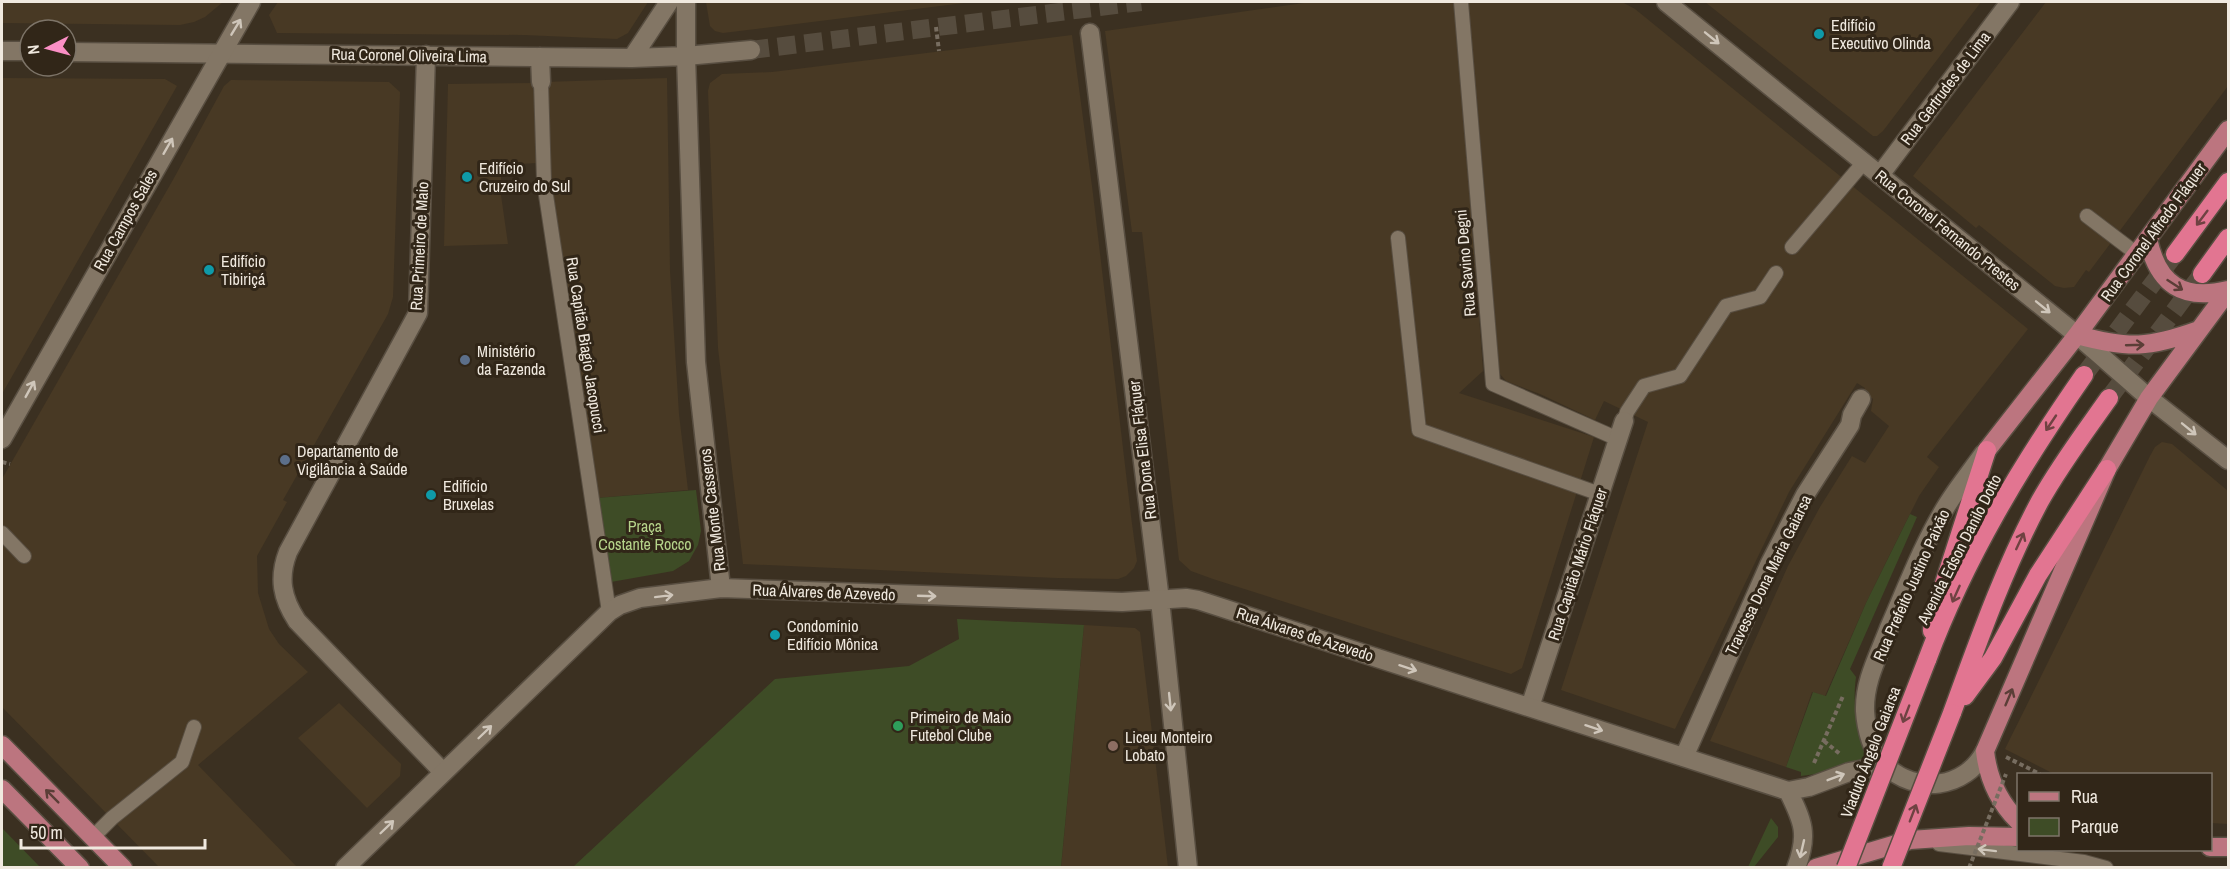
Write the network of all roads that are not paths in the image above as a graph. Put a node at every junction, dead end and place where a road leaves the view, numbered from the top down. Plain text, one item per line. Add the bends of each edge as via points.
1 (251, 2) edge
2 (669, 2) edge
3 (686, 2) edge
4 (1461, 2) edge
5 (1666, 2) edge
6 (2010, 2) edge
7 (1090, 33) dead end
8 (752, 50) tunnel mouth
9 (2, 51) edge
10 (18, 51) edge
11 (78, 52) edge
12 (220, 53) junction
13 (426, 55) junction
14 (686, 56) junction
15 (540, 57) junction
16 (632, 58) junction
17 (541, 82) joint
18 (2229, 130) edge
19 (1864, 162) junction
20 (1880, 175) junction
21 (2229, 182) edge
22 (2086, 216) dead end
23 (1398, 238) dead end
24 (2229, 238) edge
25 (2148, 239) junction
26 (1792, 247) dead end
27 (2137, 254) junction
28 (2175, 254) tunnel mouth
29 (1776, 273) dead end
30 (2202, 274) tunnel mouth
31 (2229, 290) edge
32 (2199, 330) junction
33 (2077, 335) junction
34 (2084, 375) tunnel mouth
35 (2109, 398) tunnel mouth
36 (2150, 398) junction
37 (1861, 399) dead end
38 (1624, 421) joint
39 (1618, 439) junction
40 (2, 440) edge
41 (1987, 450) junction
42 (2229, 460) edge
43 (2107, 469) junction
44 (1600, 494) junction
45 (2, 533) edge
46 (24, 556) dead end
47 (721, 588) junction
48 (1160, 600) junction
49 (609, 612) junction
50 (1929, 655) junction
51 (1530, 707) junction
52 (1952, 713) junction
53 (194, 727) dead end
54 (2, 746) edge
55 (1985, 751) junction
56 (1684, 757) junction
57 (1885, 765) junction
58 (443, 772) junction
59 (2, 789) edge
60 (1788, 791) junction
61 (2017, 819) edge
62 (93, 837) junction
63 (2017, 837) edge
64 (1911, 840) junction
65 (2212, 847) edge
66 (2229, 848) edge
67 (80, 867) edge
68 (123, 867) edge
69 (345, 867) edge
70 (1188, 867) edge
71 (1796, 867) edge
72 (1816, 867) edge
73 (1846, 867) edge
74 (1891, 867) edge
75 (2106, 867) edge

12 -> 1 street, Rua Campos Sales
2 - 16 street
3 - 14 street, Rua Monte Casseros
4 - 39 lane, Rua Savino Degni via 1493,384
5 -> 19 street, Rua Coronel Fernando Prestes
6 - 20 street, Rua Gertrudes de Lima
7 - 48 street, Rua Dona Elisa Fláquer
8 - 14 street, Rua Coronel Oliveira Lima
9 - 10 street
11 - 12 street, Rua Coronel Oliveira Lima
12 - 13 street, Rua Coronel Oliveira Lima
40 -> 12 street, Rua Campos Sales
13 - 15 street, Rua Coronel Oliveira Lima
13 - 58 street, Rua Primeiro de Maio via 418,313 288,552 281,577 286,603 297,621
14 - 16 street, Rua Coronel Oliveira Lima
14 - 47 street, Rua Monte Casseros via 697,373
15 - 16 street, Rua Coronel Oliveira Lima
15 - 17 street
17 - 49 lane, Rua Capitão Biagio Jacopucci via 544,182
18 - 25 main road, Rua Coronel Alfredo Fláquer
19 - 20 street, Rua Coronel Fernando Prestes
19 - 26 lane
20 -> 33 street, Rua Coronel Fernando Prestes
21 -> 28 highway
22 - 27 lane
23 - 44 lane via 1419,430
24 - 30 highway
25 - 27 main road, Rua Coronel Alfredo Fláquer
25 -> 31 main road via 2157,267 2174,286 2199,294
27 - 33 main road, Rua Coronel Alfredo Fláquer
29 - 38 lane via 1760,297 1726,306 1680,376 1644,386
31 - 32 main road
33 -> 32 main road via 2133,346 2164,342
32 - 36 main road
33 - 36 street, Rua Coronel Fernando Prestes
33 - 41 main road, Rua Prefeito Justino Paixão
34 -> 50 highway, Avenida Edson Danilo Dotto via 1988,526
52 -> 35 highway via 2013,556 2040,501
36 -> 42 street, Rua Coronel Fernando Prestes
36 - 43 main road
37 - 56 street, Travessa Dona Maria Gaiarsa via 1770,563
38 - 39 street, Rua Capitão Mário Fláquer
39 - 44 street, Rua Capitão Mário Fláquer
41 - 50 highway via 1933,618
41 - 57 street, Rua Prefeito Justino Paixão via 1936,522 1868,682 1866,721
43 - 52 highway via 2034,583 1993,658
55 -> 43 main road
44 - 51 street, Rua Capitão Mário Fláquer
45 - 46 lane
47 -> 48 street, Rua Álvares de Azevedo via 1111,602
49 -> 47 street, Rua Monte Casseros via 640,598
48 -> 51 street, Rua Álvares de Azevedo via 1198,600
48 -> 70 street, Rua Dona Elisa Fláquer
58 -> 49 street, Rua Monte Casseros
50 -> 73 highway, Viaduto Ângelo Gaiarsa, bridge
51 -> 56 street, Rua Álvares de Azevedo
74 -> 52 highway, bridge
53 - 62 lane via 182,762
62 -> 54 main road
55 - 57 street via 1969,773 1948,783 1920,783
55 - 61 main road via 1992,783
56 - 60 street, Rua Álvares de Azevedo
60 -> 57 street
69 -> 58 street, Rua Monte Casseros
59 - 67 main road
60 -> 71 street via 1804,831
62 - 68 main road
63 - 64 main road
64 - 72 main road
75 -> 64 lane
65 - 66 main road

